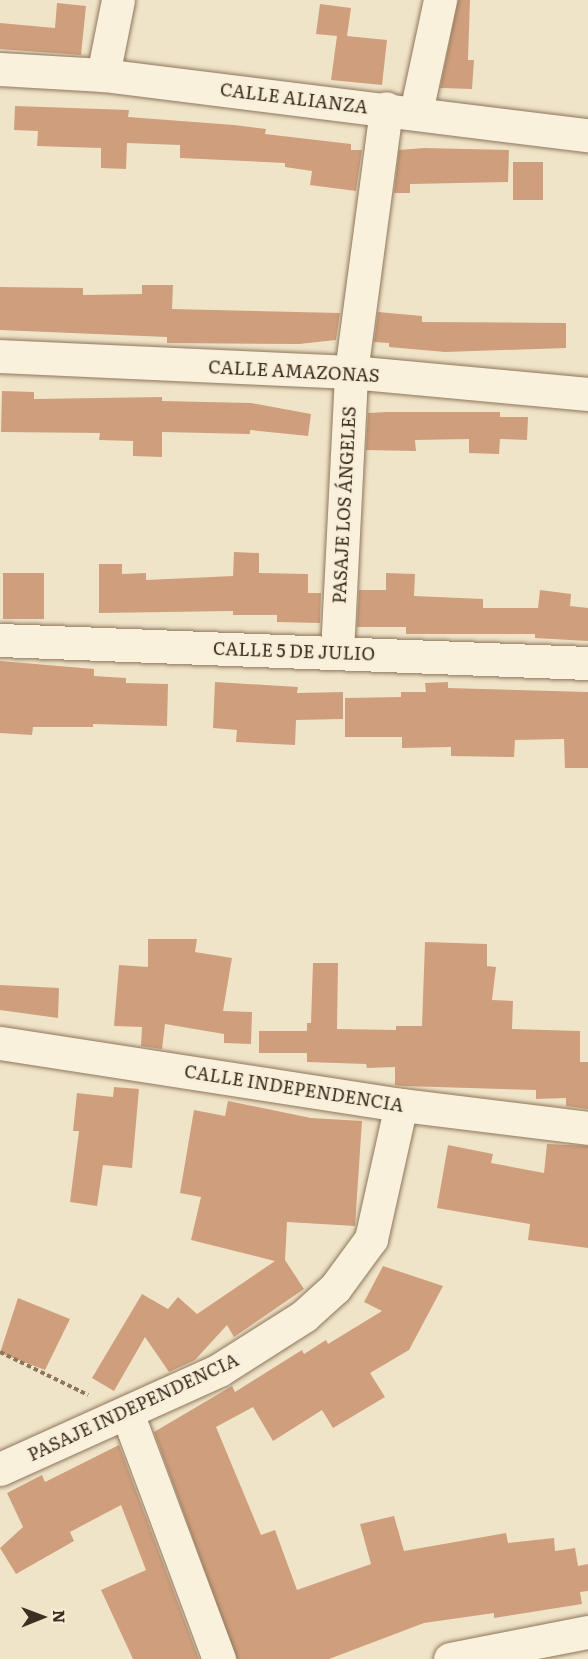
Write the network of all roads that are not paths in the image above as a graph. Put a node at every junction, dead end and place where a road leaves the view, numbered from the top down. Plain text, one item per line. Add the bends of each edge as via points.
1 (118, 0) edge
2 (440, 0) edge
3 (0, 69) edge
4 (103, 75) junction
5 (401, 110) junction
6 (588, 135) edge
7 (0, 356) edge
8 (351, 372) junction
9 (588, 394) edge
10 (0, 640) edge
11 (338, 652) junction
12 (588, 663) edge
13 (0, 1043) edge
14 (401, 1105) junction
15 (588, 1128) edge
16 (127, 1413) junction
17 (0, 1469) edge
18 (588, 1632) edge
19 (455, 1658) edge
20 (219, 1659) edge

1 - 4 street
2 - 5 street, PASAJE LOS ÁNGELES
3 - 4 street, CALLE ALIANZA
4 - 5 street, CALLE ALIANZA
5 - 6 street, CALLE ALIANZA
5 - 8 street, PASAJE LOS ÁNGELES
7 - 8 street, CALLE AMAZONAS
8 - 9 street, CALLE AMAZONAS
8 - 11 street, PASAJE LOS ÁNGELES
10 - 11 street, CALLE 5 DE JULIO
11 - 12 street, CALLE 5 DE JULIO
13 - 14 street, CALLE INDEPENDENCIA
14 - 15 street, CALLE INDEPENDENCIA
14 - 16 street, PASAJE INDEPENDENCIA via 371,1239 335,1288 304,1316 219,1370
16 - 17 street, PASAJE INDEPENDENCIA
16 - 20 street
18 - 19 street

